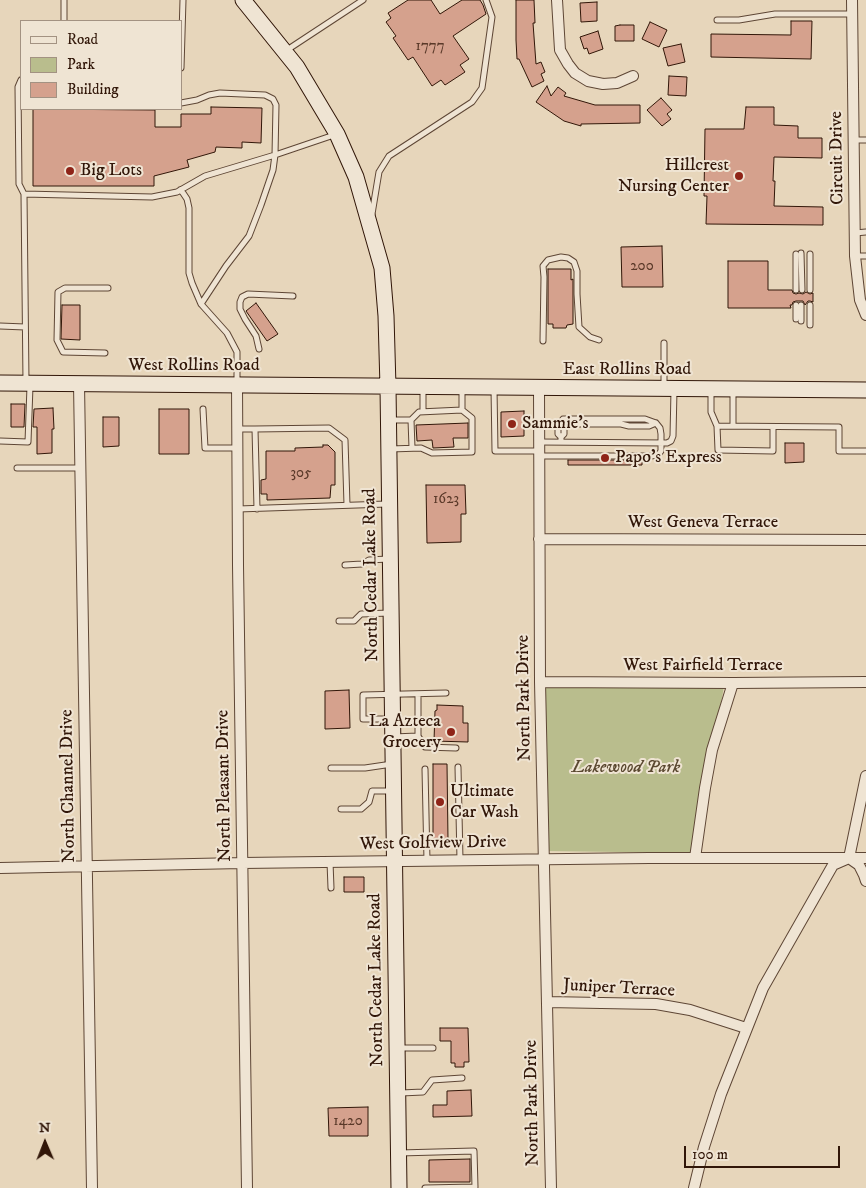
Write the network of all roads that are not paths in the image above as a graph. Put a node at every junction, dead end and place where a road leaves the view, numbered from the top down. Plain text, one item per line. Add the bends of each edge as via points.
1 (64, 0) edge
2 (183, 0) edge
3 (243, 0) edge
4 (363, 0) edge
5 (486, 0) edge
6 (557, 0) edge
7 (852, 0) edge
8 (852, 14) junction
9 (64, 20) edge
10 (717, 20) dead end
11 (182, 34) edge
12 (284, 52) junction
13 (633, 76) dead end
14 (20, 82) edge
15 (182, 103) edge
16 (337, 134) junction
17 (854, 140) junction
18 (866, 140) edge
19 (275, 156) junction
20 (180, 190) junction
21 (24, 194) junction
22 (370, 226) junction
23 (866, 232) edge
24 (854, 233) junction
25 (799, 254) dead end
26 (810, 254) dead end
27 (855, 256) junction
28 (866, 256) edge
29 (108, 288) dead end
30 (799, 290) dead end
31 (810, 290) dead end
32 (293, 296) dead end
33 (201, 304) junction
34 (799, 305) dead end
35 (810, 305) dead end
36 (866, 315) edge
37 (798, 320) dead end
38 (810, 325) dead end
39 (0, 326) edge
40 (25, 327) junction
41 (599, 340) dead end
42 (543, 341) dead end
43 (664, 343) dead end
44 (259, 349) dead end
45 (105, 353) dead end
46 (0, 383) edge
47 (28, 384) junction
48 (79, 384) junction
49 (237, 384) junction
50 (388, 387) junction
51 (423, 387) junction
52 (462, 388) junction
53 (494, 388) junction
54 (538, 388) junction
55 (669, 389) junction
56 (711, 389) junction
57 (733, 389) junction
58 (866, 390) edge
59 (203, 409) dead end
60 (462, 410) junction
61 (424, 412) junction
62 (389, 420) junction
63 (411, 420) junction
64 (717, 426) junction
65 (733, 426) junction
66 (773, 426) junction
67 (237, 429) junction
68 (255, 429) junction
69 (561, 439) junction
70 (0, 441) edge
71 (661, 443) junction
72 (237, 448) junction
73 (412, 448) junction
74 (389, 449) junction
75 (539, 450) junction
76 (866, 451) edge
77 (16, 468) dead end
78 (80, 468) junction
79 (390, 504) junction
80 (347, 505) junction
81 (257, 509) junction
82 (238, 510) junction
83 (539, 538) junction
84 (866, 540) edge
85 (390, 559) junction
86 (345, 565) dead end
87 (391, 614) junction
88 (339, 622) dead end
89 (540, 682) junction
90 (866, 682) edge
91 (733, 683) junction
92 (446, 693) dead end
93 (418, 694) junction
94 (392, 695) junction
95 (393, 719) junction
96 (418, 736) junction
97 (393, 737) junction
98 (456, 748) dead end
99 (393, 764) junction
100 (458, 767) dead end
101 (331, 768) dead end
102 (425, 769) dead end
103 (866, 776) edge
104 (394, 791) junction
105 (341, 809) dead end
106 (695, 858) junction
107 (849, 858) junction
108 (866, 858) edge
109 (544, 859) junction
110 (460, 860) junction
111 (394, 861) junction
112 (427, 861) junction
113 (330, 862) junction
114 (242, 863) junction
115 (86, 866) junction
116 (0, 868) edge
117 (866, 881) edge
118 (331, 888) dead end
119 (547, 1002) junction
120 (746, 1028) junction
121 (397, 1048) junction
122 (433, 1048) dead end
123 (462, 1078) dead end
124 (398, 1093) junction
125 (398, 1153) junction
126 (92, 1188) edge
127 (247, 1188) edge
128 (399, 1188) edge
129 (425, 1188) edge
130 (551, 1188) edge
131 (694, 1188) edge

1 - 9 lane
2 - 11 lane
3 - 12 main road, North Cedar Lake Road
4 - 12 lane
5 - 22 lane via 492,17 482,88 472,102 389,156 379,172
6 - 13 street via 560,50 575,73 588,81 604,84
7 - 8 street, Circuit Drive
8 - 10 lane via 775,14
8 - 17 street, Circuit Drive
12 - 16 main road, North Cedar Lake Road via 297,67
14 - 21 lane via 19,184
15 - 19 lane via 220,93 265,95 273,99 276,106
16 - 19 lane
16 - 22 main road, North Cedar Lake Road via 356,177
17 - 18 lane
17 - 24 street, Circuit Drive
19 - 20 lane via 205,176
19 - 33 lane via 249,236
20 - 21 lane via 152,197
20 - 33 lane via 189,208 189,273
21 - 40 lane
22 - 50 main road, North Cedar Lake Road via 382,268
23 - 24 lane
24 - 27 street, Circuit Drive
25 - 30 lane
26 - 31 lane
27 - 28 lane
27 - 36 street, Circuit Drive via 860,300
29 - 45 lane via 65,288 58,292 57,340 63,352
32 - 44 lane via 242,296 240,308 256,336
33 - 49 lane via 227,333 237,352
34 - 37 lane
35 - 38 lane
39 - 40 lane
40 - 47 lane
41 - 42 lane via 579,327 577,271 574,262 561,257 548,260 543,266
43 - 55 lane
46 - 47 main road, West Rollins Road
47 - 48 main road, West Rollins Road
47 - 70 lane via 28,442
48 - 49 main road, West Rollins Road
48 - 78 street, North Channel Drive
49 - 50 main road, West Rollins Road
49 - 67 street, North Pleasant Drive
50 - 51 main road, East Rollins Road
50 - 62 main road, North Cedar Lake Road
51 - 52 main road, East Rollins Road
51 - 61 lane
52 - 53 main road, East Rollins Road
52 - 60 lane
53 - 54 main road, East Rollins Road
53 - 75 lane via 495,451
54 - 55 main road, East Rollins Road
54 - 75 street, North Park Drive
55 - 56 main road, East Rollins Road
55 - 71 lane via 673,436 671,441
56 - 57 main road, East Rollins Road
56 - 64 lane via 710,412
57 - 58 main road, East Rollins Road
57 - 65 lane
59 - 72 lane via 205,448
60 - 61 lane
60 - 73 lane via 472,418 472,452 432,453
61 - 63 lane via 419,412
62 - 63 lane
62 - 74 main road, North Cedar Lake Road
63 - 73 lane
64 - 65 lane
64 - 66 lane via 718,450 755,451 773,451
65 - 66 lane
66 - 76 lane via 839,427 839,451
67 - 68 lane
67 - 72 street, North Pleasant Drive
68 - 80 lane via 329,428 345,440
68 - 81 lane
69 - 71 lane via 569,442
69 - 71 lane via 568,424 648,426 656,423 660,428
69 - 75 lane
71 - 75 lane via 658,455 651,456
72 - 82 street, North Pleasant Drive
73 - 74 lane
74 - 79 main road, North Cedar Lake Road
75 - 83 street, North Park Drive
77 - 78 lane
78 - 115 street, North Channel Drive
79 - 80 lane
79 - 85 main road, North Cedar Lake Road
80 - 81 lane
81 - 82 lane
82 - 114 street, North Pleasant Drive
83 - 84 street, West Geneva Terrace
83 - 89 street, North Park Drive
85 - 86 lane
85 - 87 main road, North Cedar Lake Road
87 - 88 lane via 361,614 354,621
87 - 94 main road, North Cedar Lake Road
89 - 91 street, West Fairfield Terrace
89 - 109 street, North Park Drive
90 - 91 street, West Fairfield Terrace
91 - 106 street via 712,750
92 - 93 lane
93 - 94 lane
93 - 96 lane
94 - 95 main road, North Cedar Lake Road
94 - 95 lane via 363,695 363,719
95 - 97 main road, North Cedar Lake Road
96 - 97 lane
96 - 98 lane via 425,747
97 - 99 main road, North Cedar Lake Road
99 - 101 lane
99 - 104 main road, North Cedar Lake Road
100 - 110 lane
102 - 112 lane
103 - 107 street
104 - 105 lane via 372,791 369,802 361,809
104 - 111 main road, North Cedar Lake Road
106 - 107 street, West Golfview Drive
106 - 109 street, West Golfview Drive
107 - 108 street, West Golfview Drive
107 - 117 street via 859,865
107 - 120 street via 833,865 763,988
109 - 110 street, West Golfview Drive
109 - 119 street, North Park Drive
110 - 112 street, West Golfview Drive
111 - 112 street, West Golfview Drive
111 - 113 street, West Golfview Drive
111 - 121 main road, North Cedar Lake Road
113 - 114 street, West Golfview Drive
113 - 118 lane
114 - 115 street, West Golfview Drive
114 - 127 street, North Pleasant Drive
115 - 116 street, West Golfview Drive
115 - 126 street, North Channel Drive
119 - 120 street, Juniper Terrace via 656,1004 690,1010
119 - 130 street, North Park Drive
120 - 131 street via 721,1094
121 - 122 lane
121 - 124 main road, North Cedar Lake Road
123 - 124 lane via 432,1080 423,1092
124 - 125 main road, North Cedar Lake Road
125 - 128 main road, North Cedar Lake Road
125 - 129 lane via 474,1151 474,1187

